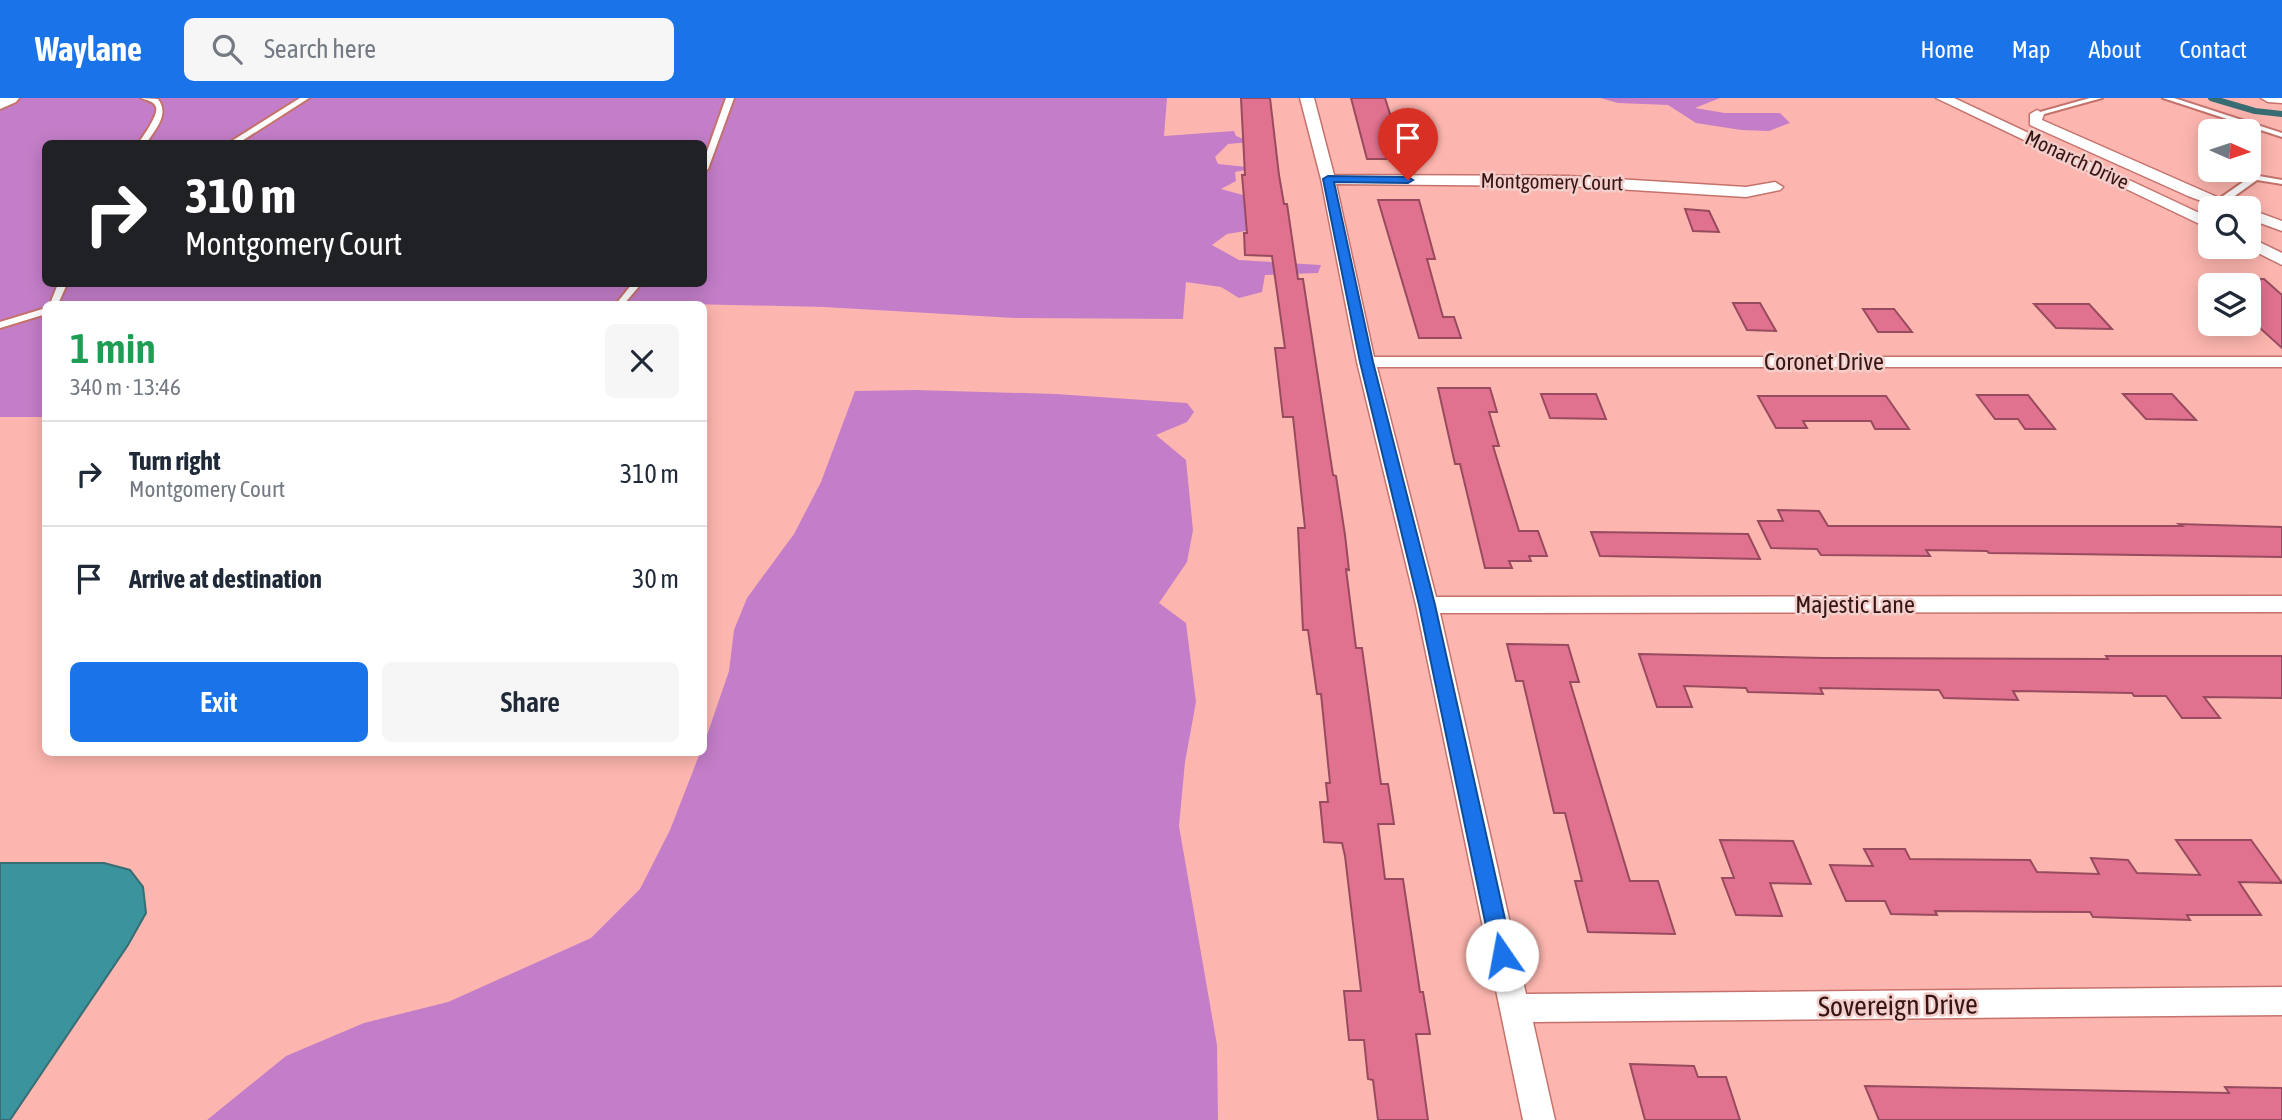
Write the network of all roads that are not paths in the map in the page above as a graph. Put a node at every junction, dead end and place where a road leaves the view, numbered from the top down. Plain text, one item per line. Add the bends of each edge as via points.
1 (9, 98) edge
2 (145, 98) edge
3 (305, 98) edge
4 (730, 98) edge
5 (1307, 98) edge
6 (1942, 98) edge
7 (2098, 98) edge
8 (2167, 98) edge
9 (2268, 98) edge
10 (2282, 99) edge
11 (0, 103) edge
12 (2037, 114) joint
13 (2282, 135) edge
14 (144, 140) edge
15 (238, 140) edge
16 (707, 161) edge
17 (1328, 179) junction
18 (2282, 182) edge
19 (1775, 187) dead end
20 (2203, 196) edge
21 (2236, 196) edge
22 (2198, 217) edge
23 (2261, 218) edge
24 (2282, 225) edge
25 (2261, 249) edge
26 (2282, 260) edge
27 (634, 287) edge
28 (622, 301) edge
29 (42, 312) edge
30 (0, 325) edge
31 (1366, 362) junction
32 (2282, 362) edge
33 (2282, 604) edge
34 (1427, 605) junction
35 (2282, 1001) edge
36 (1514, 1009) junction
37 (1539, 1120) edge

1 - 11 main road
2 - 14 lane via 155,101 160,114
3 - 15 lane
4 - 16 lane
5 - 17 street
6 - 22 street, Monarch Drive
7 - 12 lane
8 - 13 lane
9 - 10 street
12 - 20 street via 2035,122
17 - 19 street, Montgomery Court via 1580,182 1745,192
17 - 31 street
18 - 21 lane via 2256,177
23 - 24 street
25 - 26 street
27 - 28 lane
29 - 30 lane
31 - 32 street, Coronet Drive
31 - 34 street
33 - 34 street, Majestic Lane
34 - 36 street
35 - 36 street, Sovereign Drive
36 - 37 street

